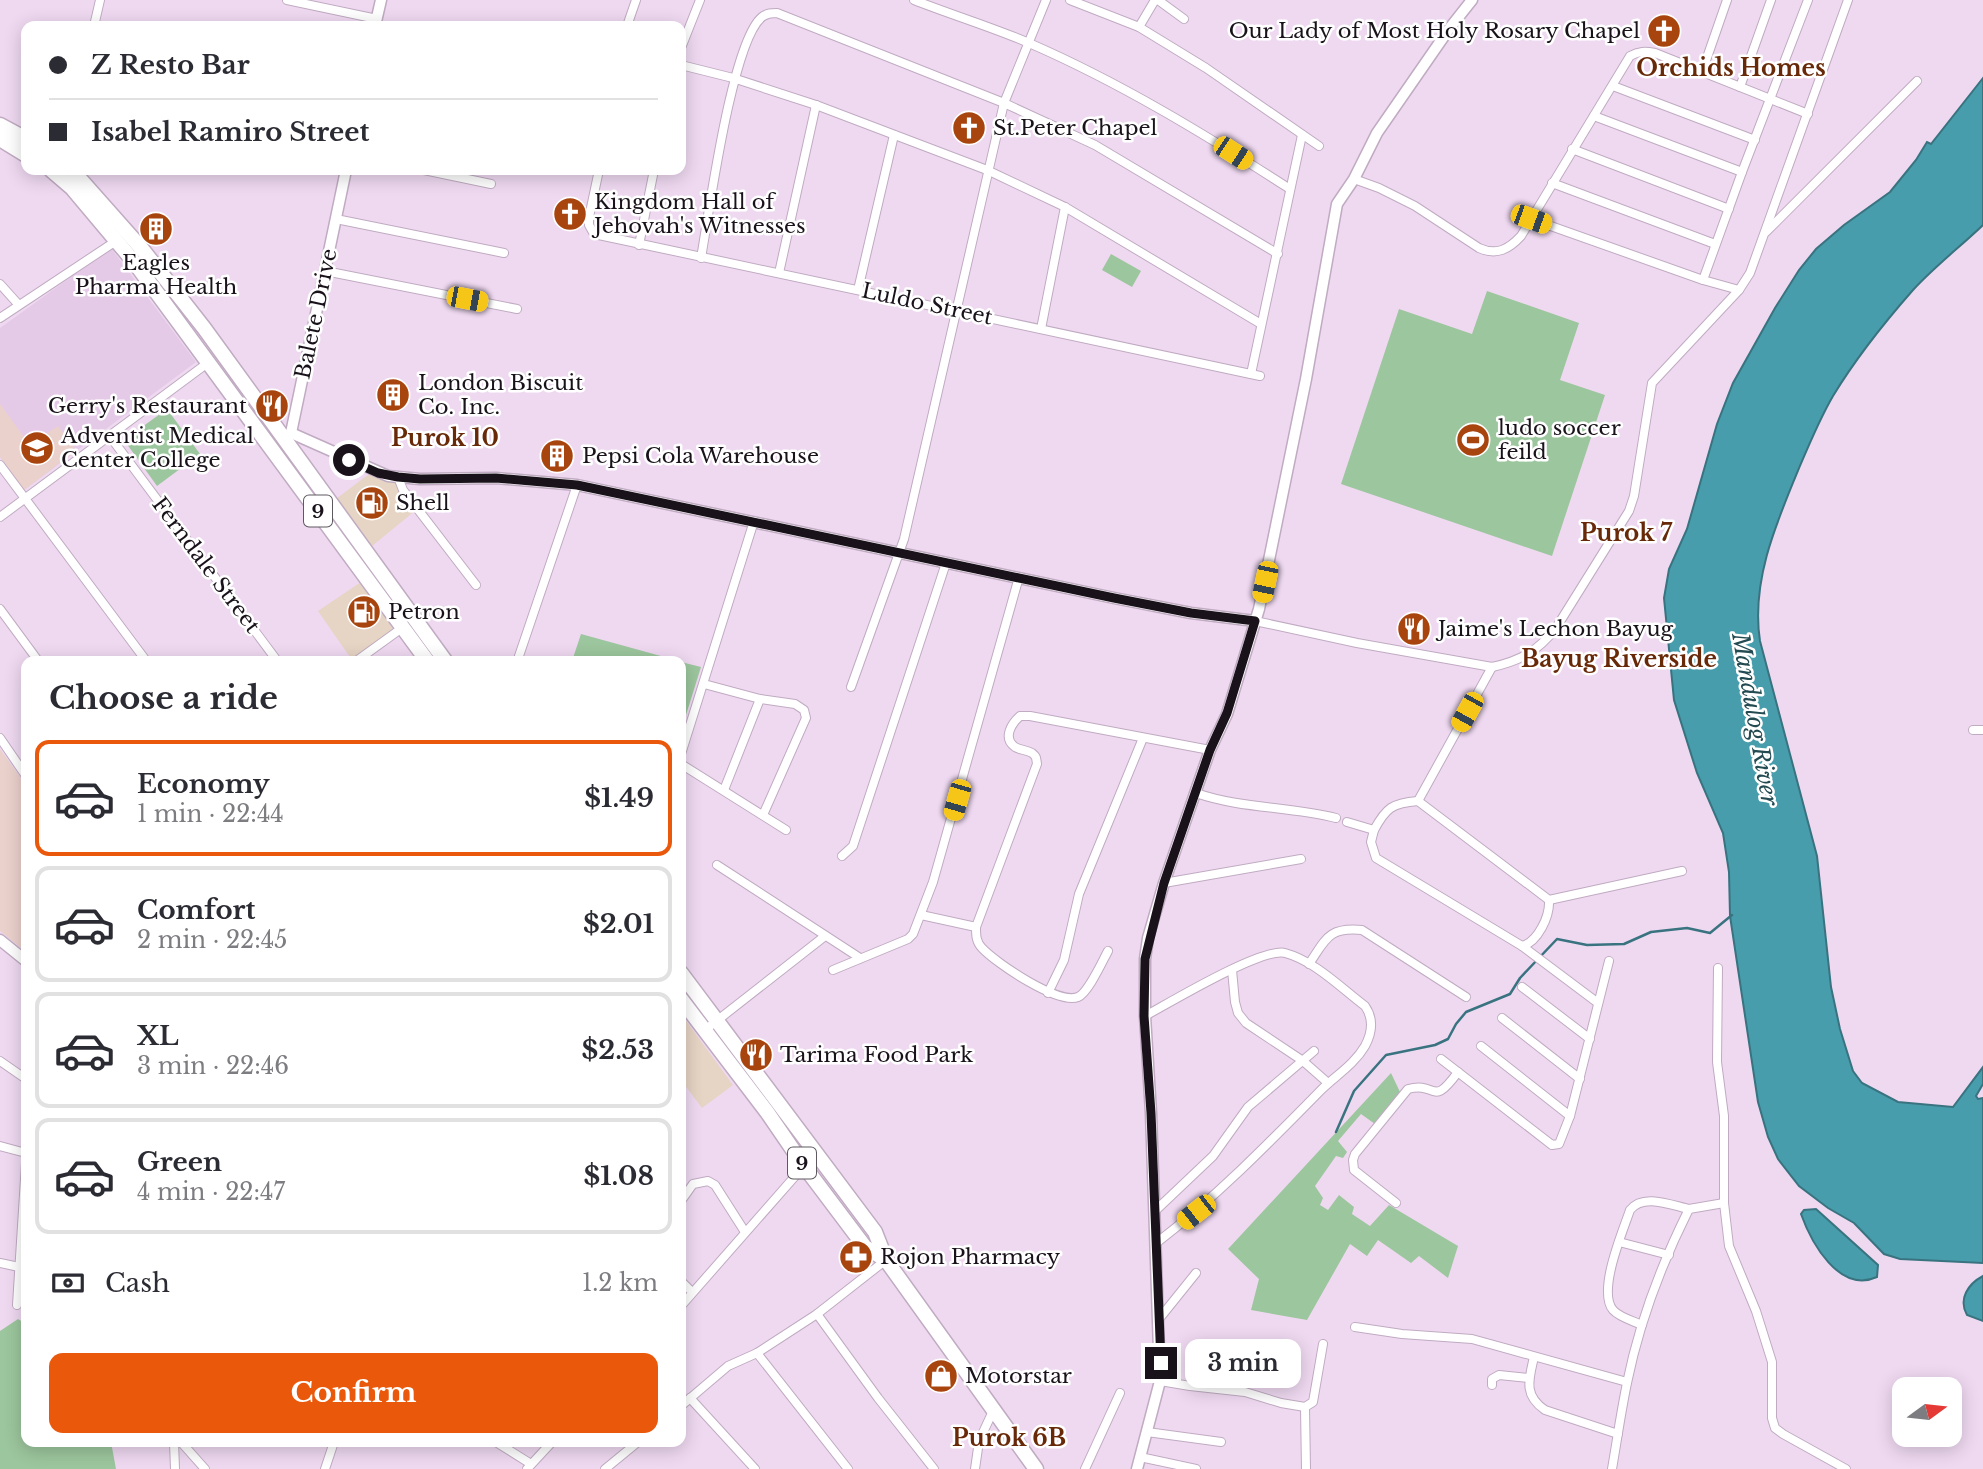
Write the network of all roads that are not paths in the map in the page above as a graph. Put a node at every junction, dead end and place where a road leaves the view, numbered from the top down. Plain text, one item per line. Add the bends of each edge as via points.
1 (100, 0) edge
2 (287, 0) edge
3 (381, 0) edge
4 (636, 0) edge
5 (700, 0) edge
6 (914, 0) edge
7 (1046, 0) edge
8 (1070, 0) edge
9 (1157, 0) edge
10 (1472, 0) edge
11 (1727, 0) edge
12 (1771, 0) edge
13 (1808, 0) edge
14 (1848, 0) edge
15 (1184, 19) dead end
16 (95, 21) edge
17 (372, 21) edge
18 (376, 21) edge
19 (629, 21) edge
20 (1139, 27) junction
21 (686, 35) edge
22 (1027, 42) junction
23 (686, 66) edge
24 (1702, 72) junction
25 (733, 78) junction
26 (1917, 80) dead end
27 (1613, 86) junction
28 (1740, 87) junction
29 (1771, 100) junction
30 (1004, 103) junction
31 (816, 105) junction
32 (1808, 114) junction
33 (1594, 116) junction
34 (0, 125) edge
35 (894, 135) junction
36 (1302, 135) junction
37 (21, 136) edge
38 (0, 139) edge
39 (1755, 140) junction
40 (1319, 146) dead end
41 (1572, 149) junction
42 (21, 152) edge
43 (987, 170) junction
44 (1742, 172) junction
45 (57, 175) edge
46 (76, 175) edge
47 (345, 175) edge
48 (448, 175) edge
49 (598, 175) edge
50 (653, 175) edge
51 (1354, 179) junction
52 (1552, 183) junction
53 (491, 184) dead end
54 (1290, 189) junction
55 (1065, 207) junction
56 (1729, 209) junction
57 (336, 219) junction
58 (1531, 219) junction
59 (1764, 234) junction
60 (116, 241) junction
61 (1715, 244) junction
62 (639, 245) junction
63 (504, 253) dead end
64 (1278, 254) junction
65 (701, 258) junction
66 (325, 271) junction
67 (779, 273) junction
68 (1703, 280) junction
69 (0, 284) edge
70 (858, 290) junction
71 (1739, 290) junction
72 (18, 304) junction
73 (517, 309) dead end
74 (955, 311) junction
75 (0, 318) edge
76 (1261, 324) junction
77 (1041, 329) junction
78 (209, 362) junction
79 (109, 435) junction
80 (286, 436) junction
81 (270, 448) junction
82 (0, 465) edge
83 (398, 477) junction
84 (577, 485) junction
85 (25, 499) junction
86 (0, 517) edge
87 (754, 521) junction
88 (900, 554) junction
89 (946, 563) junction
90 (1019, 577) junction
91 (476, 585) dead end
92 (0, 609) edge
93 (1255, 621) junction
94 (402, 628) junction
95 (34, 656) edge
96 (143, 656) edge
97 (274, 656) edge
98 (363, 656) edge
99 (423, 656) edge
100 (442, 656) edge
101 (519, 656) dead end
102 (1492, 667) junction
103 (704, 684) junction
104 (851, 687) dead end
105 (760, 699) junction
106 (0, 738) edge
107 (1143, 738) junction
108 (686, 739) edge
109 (1210, 750) junction
110 (686, 767) edge
111 (21, 768) edge
112 (724, 790) junction
113 (1196, 793) junction
114 (1418, 801) junction
115 (763, 815) junction
116 (1336, 818) dead end
117 (1347, 822) dead end
118 (786, 830) dead end
119 (1374, 830) junction
120 (842, 856) dead end
121 (1301, 859) dead end
122 (717, 865) dead end
123 (1682, 871) dead end
124 (1164, 883) junction
125 (1549, 900) junction
126 (921, 915) junction
127 (976, 927) junction
128 (825, 936) junction
129 (0, 940) edge
130 (1522, 946) junction
131 (1108, 951) dead end
132 (21, 957) edge
133 (860, 958) junction
134 (1609, 961) dead end
135 (1309, 964) junction
136 (1718, 968) dead end
137 (833, 970) dead end
138 (1232, 970) junction
139 (686, 983) edge
140 (1522, 987) dead end
141 (1048, 993) junction
142 (1466, 998) dead end
143 (1598, 1003) junction
144 (686, 1004) edge
145 (1144, 1016) junction
146 (1502, 1018) dead end
147 (711, 1026) junction
148 (1590, 1039) junction
149 (1481, 1046) dead end
150 (1314, 1051) dead end
151 (1441, 1059) dead end
152 (0, 1061) edge
153 (1303, 1061) junction
154 (1458, 1072) junction
155 (21, 1076) edge
156 (1580, 1079) junction
157 (1328, 1083) junction
158 (1570, 1116) junction
159 (0, 1146) edge
160 (21, 1152) edge
161 (804, 1166) junction
162 (686, 1194) edge
163 (1396, 1203) dead end
164 (1724, 1203) junction
165 (1689, 1209) junction
166 (1155, 1211) junction
167 (744, 1231) junction
168 (21, 1237) edge
169 (1619, 1242) junction
170 (1155, 1244) junction
171 (1669, 1255) junction
172 (886, 1260) junction
173 (0, 1263) edge
174 (19, 1267) junction
175 (1196, 1273) dead end
176 (686, 1286) edge
177 (692, 1292) junction
178 (686, 1300) edge
179 (17, 1305) dead end
180 (817, 1314) junction
181 (1159, 1319) junction
182 (1642, 1325) junction
183 (1355, 1327) dead end
184 (1323, 1343) dead end
185 (757, 1353) junction
186 (1534, 1357) junction
187 (1529, 1378) junction
188 (1160, 1381) junction
189 (1627, 1382) junction
190 (1492, 1385) dead end
191 (1120, 1393) dead end
192 (690, 1398) junction
193 (686, 1402) edge
194 (1305, 1407) junction
195 (993, 1411) junction
196 (1147, 1432) junction
197 (1618, 1434) junction
198 (1221, 1442) dead end
199 (174, 1447) edge
200 (185, 1447) edge
201 (333, 1447) edge
202 (503, 1447) edge
203 (547, 1447) edge
204 (632, 1447) edge
205 (1140, 1457) junction
206 (529, 1466) edge
207 (175, 1469) edge
208 (205, 1469) edge
209 (326, 1469) edge
210 (605, 1469) edge
211 (755, 1469) edge
212 (848, 1469) edge
213 (934, 1469) edge
214 (975, 1469) edge
215 (1036, 1469) edge
216 (1085, 1469) edge
217 (1137, 1469) edge
218 (1196, 1469) edge
219 (1306, 1469) edge
220 (1612, 1469) edge
221 (1846, 1469) edge

1 - 16 street
2 - 17 street
3 - 18 street
4 - 19 street
5 - 21 street
6 - 22 street
7 - 22 street
8 - 20 street
9 - 15 street
9 - 20 street
10 - 51 street via 1377,134
11 - 24 street
12 - 28 street
13 - 29 street
14 - 32 street
20 - 36 street
22 - 30 street
22 - 54 street via 1196,128
23 - 25 street
24 - 27 street via 1643,51 1630,56
24 - 28 street
25 - 30 street via 760,18 777,13
25 - 31 street
25 - 65 street
26 - 59 street
27 - 33 street
27 - 39 street
28 - 29 street
29 - 32 street
29 - 39 street
30 - 43 street
30 - 64 street via 1095,145
31 - 35 street
31 - 67 street
32 - 59 street
33 - 41 street
33 - 44 street
34 - 37 highway
35 - 43 street
35 - 70 street
36 - 40 street
36 - 54 street
38 - 42 highway
39 - 44 street
41 - 52 street
41 - 56 street
43 - 55 street
43 - 74 street
44 - 56 street
45 - 60 highway, 9
46 - 80 highway, 9 via 150,259
47 - 57 street, Balete Drive
48 - 53 street
49 - 62 street, Luldo Street via 589,217 594,234
50 - 62 street
51 - 58 street via 1415,206 1488,252 1514,243
51 - 93 street via 1341,195 1332,222 1306,379
52 - 58 street
52 - 61 street
54 - 64 street
55 - 76 street
55 - 77 street
56 - 61 street
57 - 63 street
57 - 66 street, Balete Drive
58 - 68 street
59 - 71 street via 1750,274
60 - 72 street
60 - 78 highway, 9
61 - 68 street
62 - 65 street, Luldo Street
64 - 76 street
65 - 67 street, Luldo Street
66 - 73 street
66 - 80 street, Balete Drive
67 - 70 street, Luldo Street
68 - 71 street
69 - 72 street
70 - 74 street, Luldo Street
71 - 102 street via 1652,383 1632,504 1556,628 1534,651
72 - 75 street
74 - 77 street, Luldo Street
74 - 88 street
76 - 77 street, Luldo Street via 1255,375
78 - 79 street
78 - 81 highway, 9
79 - 85 street
79 - 97 street, Ferndale Street
80 - 81 street
80 - 83 street
80 - 100 highway, 9
81 - 94 highway, 9
82 - 85 street
83 - 84 street
83 - 91 street via 403,490
84 - 87 street
84 - 101 street
85 - 86 street
85 - 96 street
87 - 88 street
87 - 103 street
88 - 89 street
88 - 104 street
89 - 90 street
89 - 120 street via 853,846
90 - 93 street
90 - 126 street
92 - 95 street
93 - 102 street
93 - 109 street via 1227,713
94 - 98 street
94 - 99 highway, 9
102 - 114 street
103 - 105 street
103 - 108 street
105 - 112 street
105 - 115 street via 795,704 806,718
106 - 111 street
107 - 109 street
107 - 127 street via 1030,716 1013,722 1010,741 1036,757 1037,764
107 - 141 street via 1079,894 1064,960
109 - 113 street
110 - 112 street
112 - 115 street
113 - 116 street via 1221,802
113 - 124 street
114 - 119 street via 1394,804
114 - 125 street
115 - 118 street
117 - 119 street
119 - 130 street via 1371,842 1376,858
121 - 124 street
122 - 128 street
123 - 125 street
124 - 145 street via 1145,959
125 - 130 street via 1535,939
126 - 127 street
126 - 133 street via 908,939
127 - 141 street via 981,947
128 - 133 street
128 - 147 street
129 - 132 street
130 - 143 street
131 - 141 street via 1077,998
133 - 137 street
134 - 143 street
135 - 138 street via 1277,952
135 - 142 street via 1328,936 1344,929 1362,930
135 - 157 street via 1371,1014 1366,1044 1354,1062
136 - 164 street
138 - 145 street
138 - 153 street via 1238,1013
139 - 147 highway, 9
140 - 148 street
143 - 148 street
144 - 147 highway, 9
145 - 166 street
146 - 156 street
147 - 161 highway, 9
147 - 172 highway, 9 via 875,1233
148 - 156 street
149 - 158 street
150 - 153 street
151 - 154 street
152 - 155 street
153 - 157 street
153 - 166 street via 1248,1107 1213,1156
154 - 158 street via 1552,1145 1559,1143
154 - 163 street via 1440,1092 1408,1089 1355,1154 1354,1170
156 - 158 street
157 - 170 street via 1233,1179
159 - 160 street
161 - 167 street
161 - 172 highway, 9 via 865,1247
162 - 167 street via 694,1184 708,1181 715,1185
164 - 165 street
164 - 221 street via 1729,1246 1772,1362 1775,1428
165 - 169 street via 1644,1200 1635,1203
165 - 171 street
166 - 170 street
167 - 177 street
168 - 174 street
169 - 171 street
169 - 182 street via 1610,1275 1609,1303 1614,1312
170 - 181 street
171 - 182 street
172 - 180 street
172 - 195 highway, 9
173 - 174 street
174 - 179 street
175 - 181 street
176 - 177 street
177 - 178 street
180 - 185 street
180 - 213 street
181 - 188 street
182 - 189 street
183 - 186 street via 1472,1339
184 - 194 street via 1313,1402
185 - 192 street via 729,1366
185 - 212 street
186 - 187 street
186 - 189 street
187 - 190 street via 1499,1375 1492,1378
187 - 197 street via 1530,1394 1545,1410
188 - 194 street via 1245,1392
188 - 196 street
189 - 197 street
191 - 216 street
192 - 193 street
192 - 211 street
194 - 219 street
195 - 214 street via 979,1441
195 - 215 highway, 9
196 - 198 street
196 - 205 street
197 - 220 street
199 - 207 street
200 - 208 street
201 - 209 street
202 - 206 street
203 - 206 street
204 - 210 street
205 - 217 street
205 - 218 street

